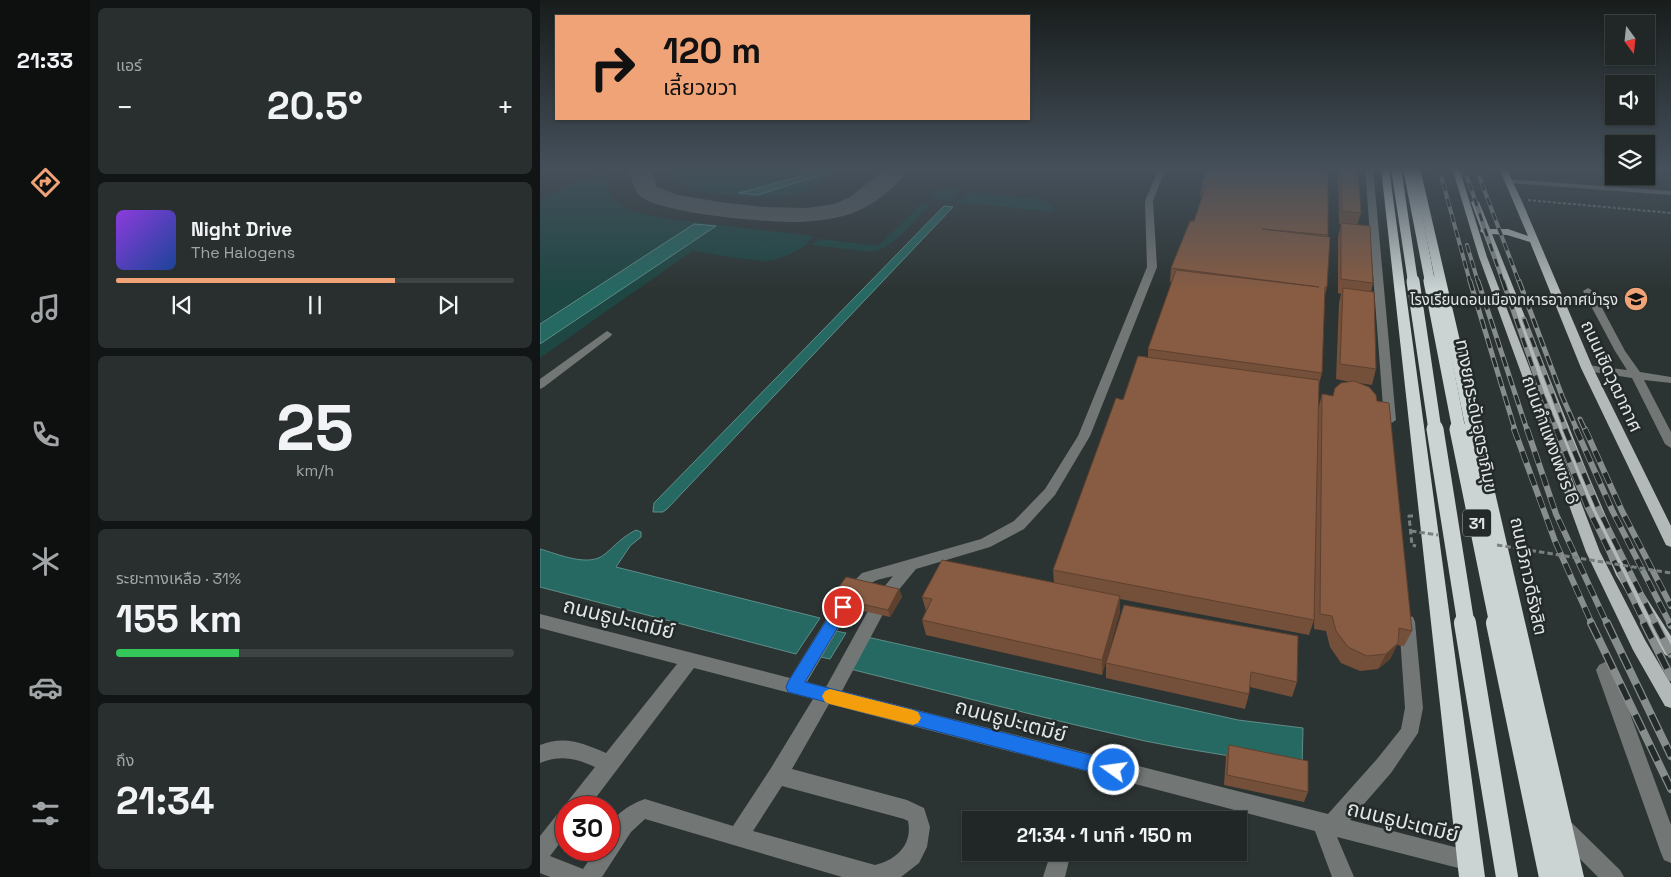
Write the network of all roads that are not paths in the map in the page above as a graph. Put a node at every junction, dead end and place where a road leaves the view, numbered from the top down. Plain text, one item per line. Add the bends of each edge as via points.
1 (1148, 209) edge
2 (1372, 209) edge
3 (1390, 209) edge
4 (1402, 209) edge
5 (1416, 209) edge
6 (1425, 209) edge
7 (1468, 209) edge
8 (1477, 209) edge
9 (1520, 209) edge
10 (1484, 231) junction
11 (1533, 240) junction
12 (1588, 291) dead end
13 (607, 334) dead end
14 (1587, 368) junction
15 (1631, 375) junction
16 (1671, 380) edge
17 (540, 385) edge
18 (1391, 433) edge
19 (1671, 444) edge
20 (1671, 541) edge
21 (910, 566) junction
22 (857, 586) edge
23 (887, 593) edge
24 (1406, 610) edge
25 (840, 611) dead end
26 (871, 620) dead end
27 (540, 621) edge
28 (1671, 650) edge
29 (685, 667) junction
30 (1604, 670) dead end
31 (794, 687) junction
32 (827, 695) junction
33 (1671, 700) edge
34 (540, 754) edge
35 (609, 764) junction
36 (778, 775) junction
37 (584, 796) edge
38 (1326, 825) junction
39 (1560, 825) junction
40 (620, 831) edge
41 (555, 833) edge
42 (737, 837) junction
43 (540, 853) edge
44 (1671, 853) edge
45 (600, 861) edge
46 (1058, 861) edge
47 (540, 863) edge
48 (1471, 869) edge
49 (578, 877) edge
50 (590, 877) edge
51 (1054, 877) edge
52 (1343, 877) edge
53 (1507, 877) edge
54 (1550, 877) edge
55 (1571, 877) edge
56 (1613, 877) edge

1 - 21 street via 1152,267 1084,436 1050,492 1019,525 985,543
2 - 18 street
3 - 48 highway
4 - 53 highway, 31, bridge
5 - 54 highway, ทางยกระดับอุตราภิมุข / 31, bridge
6 - 39 highway, ถนนวิภาวดีรังสิต / 31
7 - 33 main road, ถนนกำแพงเพชร 6 via 1483,257 1594,552 1639,645
8 - 10 main road, ถนนกำแพงเพชร 6
9 - 11 main road, ถนนเชิดวุฒากาศ
10 - 11 main road via 1508,232
10 - 28 main road, ถนนกำแพงเพชร 6 via 1624,575
11 - 14 main road, ถนนเชิดวุฒากาศ
12 - 15 street
13 - 17 street
14 - 15 street
14 - 20 main road, ถนนเชิดวุฒากาศ
15 - 16 street
15 - 19 street
21 - 22 street via 867,577
21 - 23 street
24 - 38 street via 1414,708 1409,733 1384,766
25 - 31 street
26 - 32 street
27 - 29 street, ถนนธูปะเตมีย์
29 - 31 street, ถนนธูปะเตมีย์
29 - 35 street
30 - 44 street
31 - 32 street, ถนนธูปะเตมีย์
32 - 36 street
32 - 38 street, ถนนธูปะเตมีย์
34 - 35 street via 567,747
35 - 37 street
36 - 42 street
36 - 42 street via 917,815 921,828 917,848 905,864 875,876
38 - 48 street, ถนนธูปะเตมีย์
38 - 52 street
39 - 55 highway, ถนนวิภาวดีรังสิต / 31
39 - 56 street
40 - 42 street via 636,811 645,809
41 - 43 street
45 - 50 street
46 - 51 street
47 - 49 street

